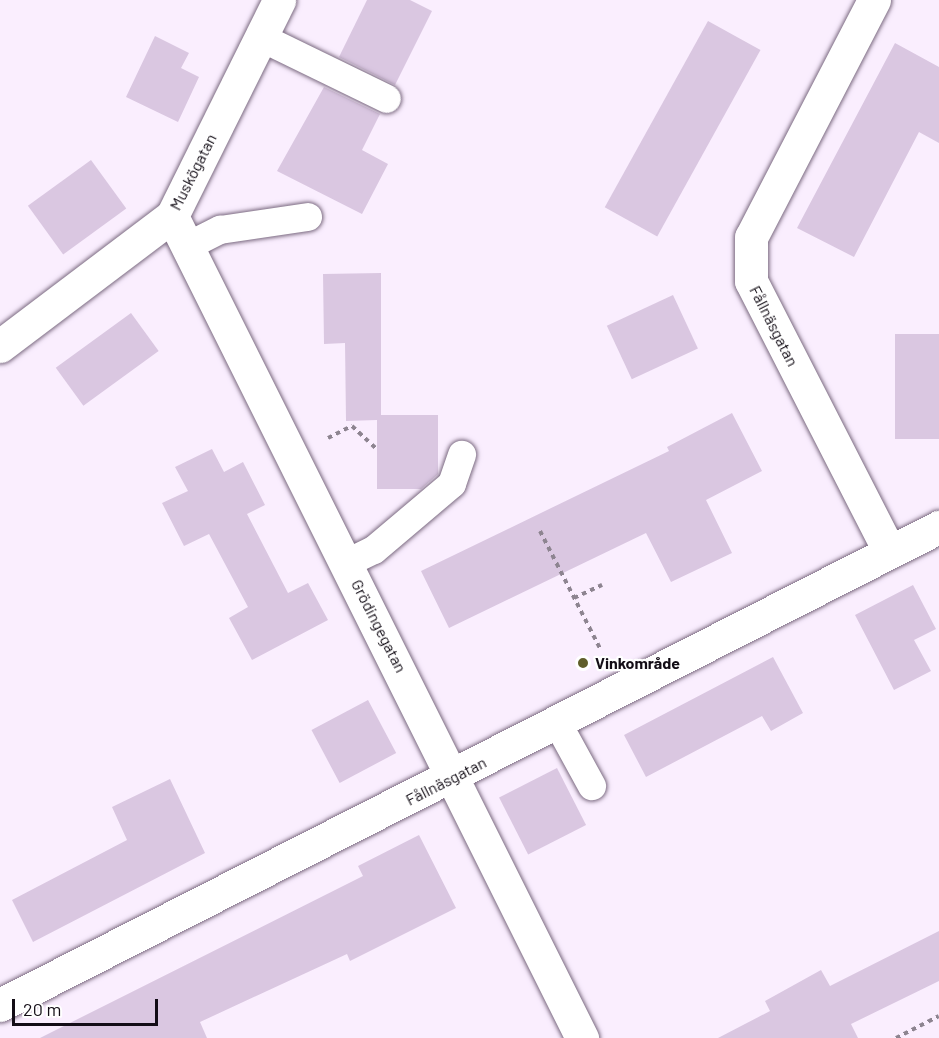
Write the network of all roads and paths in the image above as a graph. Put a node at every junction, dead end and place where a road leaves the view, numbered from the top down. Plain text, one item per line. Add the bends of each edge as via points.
1 (279, 0) edge
2 (874, 0) edge
3 (260, 37) junction
4 (387, 99) dead end
5 (172, 216) junction
6 (308, 217) dead end
7 (188, 246) junction
8 (0, 346) edge
9 (290, 448) junction
10 (377, 449) dead end
11 (462, 455) dead end
12 (939, 527) edge
13 (540, 531) dead end
14 (889, 551) junction
15 (347, 563) junction
16 (603, 585) dead end
17 (574, 598) junction
18 (622, 690) junction
19 (558, 724) junction
20 (455, 777) junction
21 (592, 786) dead end
22 (0, 1005) edge
23 (939, 1016) edge
24 (582, 1038) edge
25 (897, 1038) edge

1 - 3 street, Muskögatan
2 - 14 street, Fållnäsgatan via 751,237 751,281
3 - 4 lane
3 - 5 street, Muskögatan
5 - 7 street, Grödingegatan
5 - 8 street, Muskögatan
6 - 7 lane via 220,230
7 - 9 street, Grödingegatan
9 - 10 path via 352,426
9 - 15 street, Grödingegatan
11 - 15 lane via 452,484 374,550
12 - 14 street, Fållnäsgatan
13 - 17 path
14 - 18 street, Fållnäsgatan
15 - 20 street, Grödingegatan
16 - 17 path
17 - 18 path
18 - 19 street, Fållnäsgatan
19 - 20 street, Fållnäsgatan
19 - 21 lane
20 - 22 street, Fållnäsgatan
20 - 24 street, Grödingegatan
23 - 25 path

